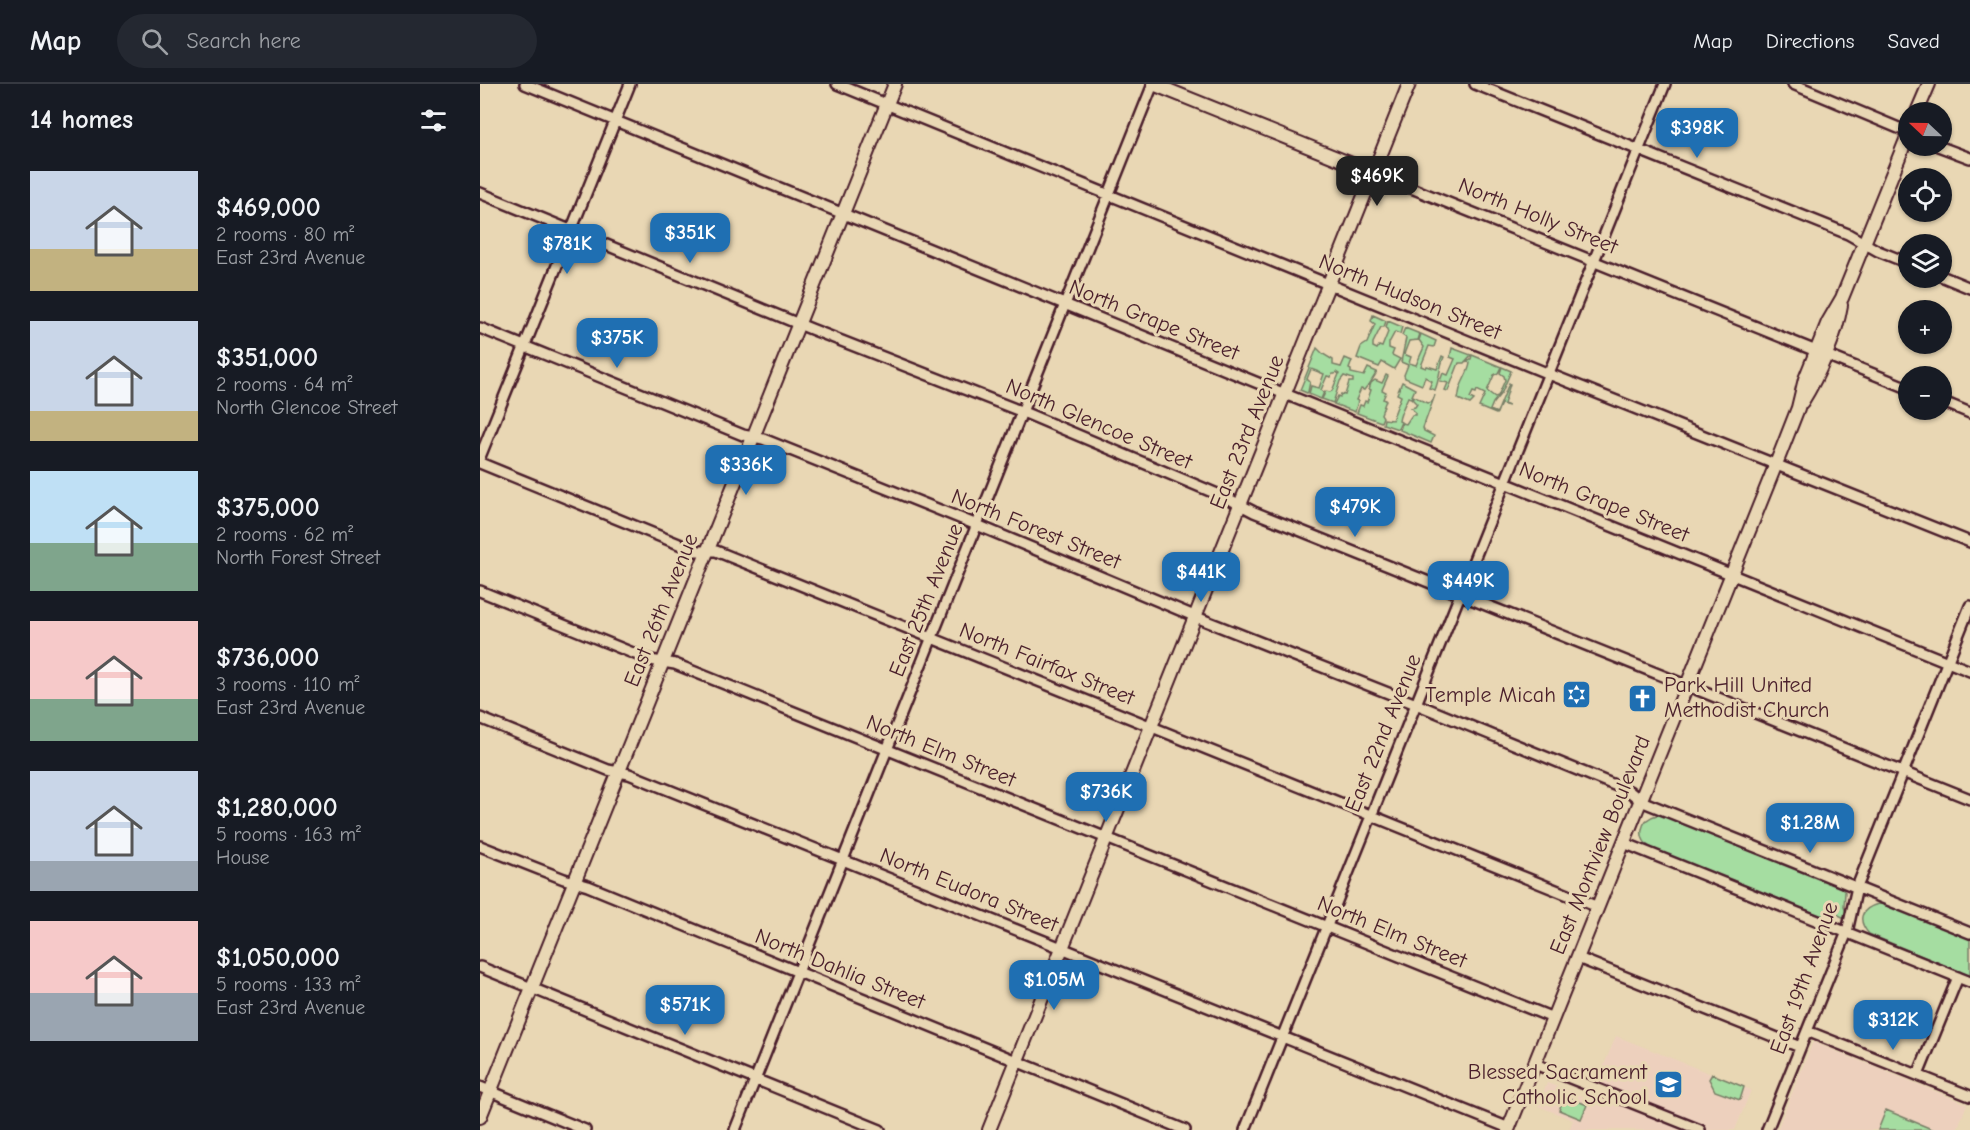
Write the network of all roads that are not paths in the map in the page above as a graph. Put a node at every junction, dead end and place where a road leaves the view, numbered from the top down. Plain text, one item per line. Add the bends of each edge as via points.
1 (525, 84) edge
2 (630, 84) edge
3 (837, 84) edge
4 (895, 84) edge
5 (1153, 84) edge
6 (1409, 84) edge
7 (1474, 84) edge
8 (1665, 84) edge
9 (1794, 84) edge
10 (1929, 84) edge
11 (1921, 102) edge
12 (887, 105) junction
13 (615, 121) junction
14 (1898, 129) edge
15 (1639, 150) junction
16 (1952, 151) edge
17 (1899, 156) edge
18 (1970, 158) edge
19 (1374, 173) junction
20 (480, 194) edge
21 (1109, 195) junction
22 (843, 215) junction
23 (570, 230) junction
24 (1864, 243) junction
25 (1898, 259) edge
26 (1594, 261) junction
27 (1952, 281) edge
28 (1329, 285) junction
29 (1970, 288) edge
30 (1065, 305) junction
31 (799, 324) junction
32 (480, 328) edge
33 (524, 345) junction
34 (1820, 353) junction
35 (1549, 374) junction
36 (1898, 384) edge
37 (1285, 394) junction
38 (1952, 406) edge
39 (1023, 412) junction
40 (1970, 413) edge
41 (753, 438) junction
42 (480, 457) edge
43 (480, 463) edge
44 (1776, 464) junction
45 (1505, 483) junction
46 (1241, 505) junction
47 (977, 525) junction
48 (1970, 542) edge
49 (708, 551) junction
50 (1732, 575) junction
51 (480, 591) edge
52 (1460, 595) junction
53 (1970, 606) edge
54 (1196, 616) junction
55 (932, 637) junction
56 (663, 662) junction
57 (1948, 662) junction
58 (1970, 670) edge
59 (1687, 686) junction
60 (1416, 704) junction
61 (480, 718) edge
62 (1151, 728) junction
63 (886, 750) junction
64 (619, 772) junction
65 (1903, 772) junction
66 (1970, 799) edge
67 (1641, 801) junction
68 (1371, 816) junction
69 (1107, 838) junction
70 (1624, 843) junction
71 (480, 846) edge
72 (843, 860) junction
73 (575, 882) junction
74 (1857, 887) junction
75 (1598, 907) junction
76 (1327, 926) junction
77 (1847, 932) junction
78 (1970, 933) edge
79 (1062, 949) junction
80 (1578, 958) junction
81 (480, 967) edge
82 (798, 972) junction
83 (1958, 977) junction
84 (1970, 982) edge
85 (532, 988) junction
86 (1553, 1018) junction
87 (1807, 1031) junction
88 (1282, 1037) junction
89 (1800, 1047) junction
90 (1017, 1062) junction
91 (1535, 1064) junction
92 (1918, 1075) junction
93 (755, 1079) junction
94 (485, 1089) edge
95 (1970, 1096) edge
96 (480, 1117) edge
97 (1509, 1129) edge
98 (585, 1130) edge
99 (735, 1130) edge
100 (880, 1130) edge
101 (989, 1130) edge
102 (1185, 1130) edge
103 (1245, 1130) edge
104 (1700, 1130) edge
105 (1767, 1130) edge

1 - 13 street, North Grape Street
2 - 13 street
3 - 12 street, North Hudson Street
4 - 12 street, East 26th Avenue
5 - 19 street, North Holly Street
5 - 21 street, East 25th Avenue
6 - 19 street, East 23rd Avenue
7 - 15 street
8 - 15 street, East 22nd Avenue
9 - 14 street
10 - 11 street
12 - 21 street, North Hudson Street
12 - 22 street, East 26th Avenue
13 - 22 street, North Grape Street
13 - 23 street
15 - 24 street
15 - 26 street, East 22nd Avenue
16 - 18 street
17 - 24 street, East Montview Boulevard
19 - 26 street, North Holly Street
19 - 28 street, East 23rd Avenue
20 - 23 street, North Glencoe Street
21 - 28 street, North Hudson Street
21 - 30 street, East 25th Avenue
22 - 30 street, North Grape Street
22 - 31 street, East 26th Avenue
23 - 31 street, North Glencoe Street
23 - 33 street
24 - 25 street
24 - 34 street, East Montview Boulevard via 1842,297 1838,321
26 - 34 street, North Holly Street
26 - 35 street, East 22nd Avenue
27 - 29 street
28 - 35 street, North Hudson Street
28 - 37 street, East 23rd Avenue
30 - 37 street, North Grape Street
30 - 39 street, East 25th Avenue
31 - 39 street, North Glencoe Street
31 - 41 street, East 26th Avenue
32 - 33 street, North Forest Street
33 - 41 street, North Forest Street
33 - 42 street
34 - 36 street, North Holly Street
34 - 44 street, East Montview Boulevard via 1803,385
35 - 44 street, North Hudson Street
35 - 45 street, East 22nd Avenue
37 - 45 street, North Grape Street
37 - 46 street, East 23rd Avenue
38 - 40 street
39 - 46 street, North Glencoe Street
39 - 47 street, East 25th Avenue
41 - 47 street, North Forest Street
41 - 49 street, East 26th Avenue
43 - 49 street, North Fairfax Street via 696,552
44 - 48 street, North Hudson Street
44 - 50 street, East Montview Boulevard
45 - 50 street, North Grape Street
45 - 52 street, East 22nd Avenue
46 - 52 street, North Glencoe Street
46 - 54 street, East 23rd Avenue
47 - 54 street, North Forest Street
47 - 55 street, East 25th Avenue
49 - 55 street, North Fairfax Street
49 - 56 street, East 26th Avenue
50 - 57 street, North Grape Street
50 - 59 street, East Montview Boulevard
51 - 56 street, North Elm Street
52 - 59 street, North Glencoe Street
52 - 60 street, East 22nd Avenue
53 - 57 street, East 19th Avenue
54 - 60 street, North Forest Street
54 - 62 street, East 23rd Avenue
55 - 62 street, North Fairfax Street
55 - 63 street, East 25th Avenue
56 - 63 street, North Elm Street via 677,664
56 - 64 street, East 26th Avenue
57 - 58 street, North Grape Street
57 - 65 street, East 19th Avenue
59 - 65 street, North Glencoe Street
59 - 67 street, East Montview Boulevard
60 - 67 street, North Forest Street via 1629,791
60 - 68 street, East 22nd Avenue
61 - 64 street, North Eudora Street
62 - 68 street, North Fairfax Street
62 - 69 street, East 23rd Avenue
63 - 69 street, North Elm Street
63 - 72 street, East 25th Avenue
64 - 72 street, North Eudora Street
64 - 73 street, East 26th Avenue
65 - 66 street, North Glencoe Street
65 - 74 street, East 19th Avenue
67 - 70 street, East Montview Boulevard
67 - 74 street, North Forest Street
68 - 75 street, North Fairfax Street
68 - 76 street, East 22nd Avenue
69 - 76 street, North Elm Street
69 - 79 street, East 23rd Avenue
70 - 75 street, East Montview Boulevard
70 - 77 street
71 - 73 street, North Dahlia Street
72 - 79 street, North Eudora Street
72 - 82 street, East 25th Avenue
73 - 82 street, North Dahlia Street
73 - 85 street, East 26th Avenue
74 - 77 street, East 19th Avenue
74 - 78 street, North Forest Street
75 - 80 street, East Montview Boulevard
76 - 86 street, North Elm Street
76 - 88 street, East 22nd Avenue
77 - 83 street
77 - 87 street, East 19th Avenue
79 - 88 street, North Eudora Street
79 - 90 street, East 23rd Avenue
80 - 86 street, East Montview Boulevard
80 - 89 street
81 - 85 street
82 - 90 street, North Dahlia Street
82 - 93 street, East 25th Avenue
83 - 84 street
83 - 92 street
85 - 93 street
85 - 94 street, East 26th Avenue
86 - 91 street, East Montview Boulevard
87 - 89 street, East 19th Avenue
87 - 92 street
88 - 97 street, North Eudora Street
88 - 103 street, East 22nd Avenue
89 - 105 street, East 19th Avenue
90 - 101 street, East 23rd Avenue
90 - 102 street, North Dahlia Street
91 - 97 street, East Montview Boulevard
91 - 104 street
92 - 95 street
93 - 99 street, East 25th Avenue
93 - 100 street
94 - 96 street, East 26th Avenue
94 - 98 street

